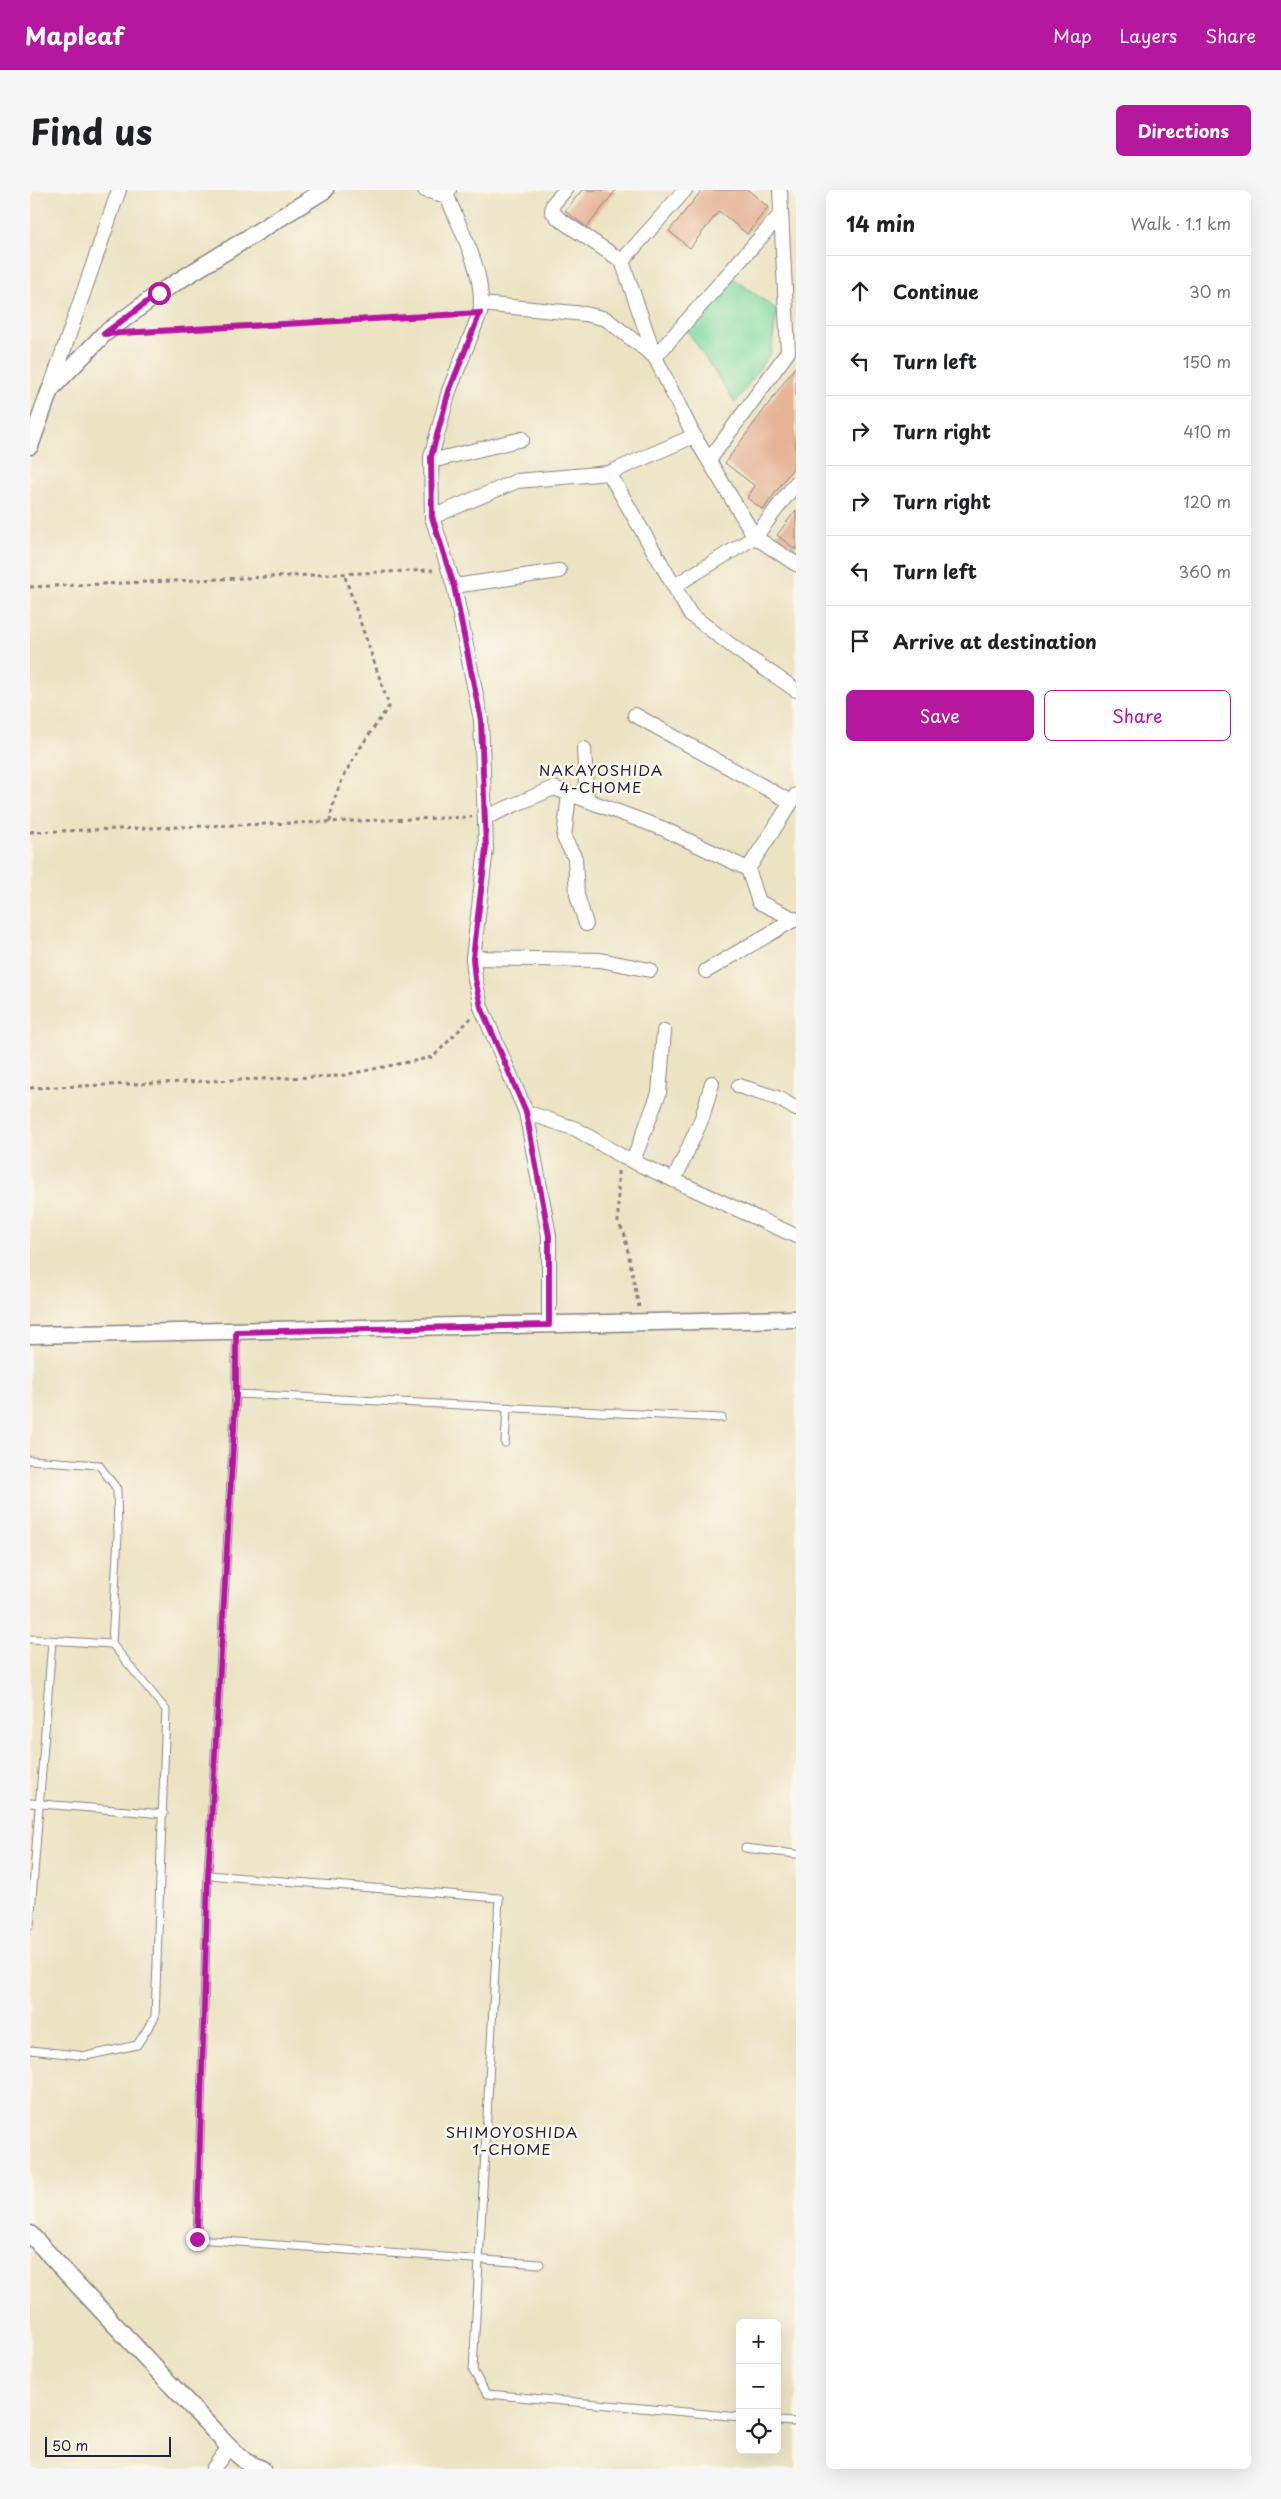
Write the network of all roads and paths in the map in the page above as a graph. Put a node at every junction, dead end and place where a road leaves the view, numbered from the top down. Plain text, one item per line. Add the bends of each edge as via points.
1 (119, 190) edge
2 (325, 190) edge
3 (424, 190) edge
4 (565, 190) edge
5 (685, 190) edge
6 (780, 190) edge
7 (448, 193) edge
8 (781, 214) junction
9 (622, 261) junction
10 (480, 308) junction
11 (104, 334) junction
12 (792, 352) edge
13 (655, 357) junction
14 (50, 390) junction
15 (694, 436) junction
16 (522, 439) dead end
17 (30, 446) edge
18 (710, 459) junction
19 (432, 461) junction
20 (609, 473) junction
21 (796, 483) edge
22 (432, 517) junction
23 (754, 537) junction
24 (796, 564) edge
25 (449, 569) junction
26 (559, 571) dead end
27 (344, 574) junction
28 (454, 586) junction
29 (674, 586) junction
30 (30, 587) edge
31 (796, 690) edge
32 (635, 715) dead end
33 (584, 749) dead end
34 (569, 794) junction
35 (794, 798) edge
36 (587, 800) junction
37 (486, 817) junction
38 (330, 822) junction
39 (30, 832) edge
40 (748, 869) junction
41 (795, 920) edge
42 (586, 924) dead end
43 (473, 958) junction
44 (650, 970) dead end
45 (706, 971) dead end
46 (481, 1007) junction
47 (664, 1031) dead end
48 (712, 1083) dead end
49 (740, 1086) dead end
50 (30, 1088) edge
51 (796, 1109) edge
52 (526, 1112) junction
53 (628, 1159) junction
54 (674, 1180) junction
55 (796, 1236) edge
56 (796, 1319) edge
57 (642, 1323) junction
58 (549, 1325) junction
59 (236, 1332) junction
60 (30, 1335) edge
61 (236, 1394) junction
62 (507, 1409) junction
63 (722, 1418) dead end
64 (505, 1443) dead end
65 (30, 1460) edge
66 (30, 1640) edge
67 (52, 1641) junction
68 (112, 1644) junction
69 (30, 1803) edge
70 (38, 1804) junction
71 (164, 1814) junction
72 (745, 1848) dead end
73 (796, 1854) edge
74 (208, 1875) junction
75 (30, 1925) edge
76 (30, 2050) edge
77 (31, 2238) edge
78 (480, 2260) junction
79 (540, 2264) dead end
80 (736, 2417) edge
81 (781, 2421) edge
82 (796, 2422) edge
83 (229, 2448) junction
84 (213, 2469) edge
85 (262, 2469) edge

1 - 14 street
2 - 11 street via 159,293
3 - 7 street
4 - 9 street via 552,204 552,211
5 - 9 street
6 - 8 street
7 - 10 street via 478,276
8 - 12 street
8 - 13 street
9 - 13 street
10 - 11 path
10 - 13 street via 585,314 606,319
10 - 19 street via 449,391
11 - 14 street
12 - 18 street
13 - 15 street
14 - 17 street
15 - 18 street
15 - 20 street
16 - 19 street
18 - 23 street
19 - 22 street
20 - 22 street via 517,481
20 - 29 street
21 - 23 street
22 - 25 street
23 - 24 street
23 - 29 street
25 - 27 path
25 - 28 street
26 - 28 street
27 - 30 path
27 - 38 path via 390,706 350,763 331,810
28 - 37 street via 481,720
29 - 31 street via 690,614
32 - 35 street
33 - 36 street
34 - 36 street
34 - 37 street via 554,788
34 - 42 street via 564,838 575,858 577,895
35 - 40 street
36 - 40 street via 664,829
37 - 38 path
37 - 43 street via 486,848
38 - 39 path
40 - 41 street via 759,902
41 - 45 street
43 - 44 street via 600,960
43 - 46 street
46 - 50 path via 433,1058 340,1076
46 - 52 street
47 - 53 street via 659,1093
48 - 54 street via 702,1118
49 - 51 street via 780,1098
52 - 53 street via 576,1129
52 - 58 street via 549,1236
53 - 54 street
53 - 57 path via 618,1173 618,1224 624,1232
54 - 55 street
56 - 57 street
57 - 58 street
58 - 59 street
59 - 60 street
59 - 61 lane
61 - 62 lane
61 - 74 lane
62 - 63 lane
62 - 64 lane
65 - 68 lane via 99,1465 117,1489
66 - 67 lane
67 - 68 lane
67 - 70 lane
68 - 71 lane via 166,1710
69 - 70 lane
70 - 71 lane
70 - 75 lane
71 - 76 lane via 155,2017 137,2045 86,2056
72 - 73 lane
74 - 78 lane via 197,2239
74 - 78 lane via 499,1898
77 - 83 street
78 - 79 lane
78 - 80 lane via 472,2371 487,2394
81 - 82 lane
83 - 84 street
83 - 85 street via 246,2462

